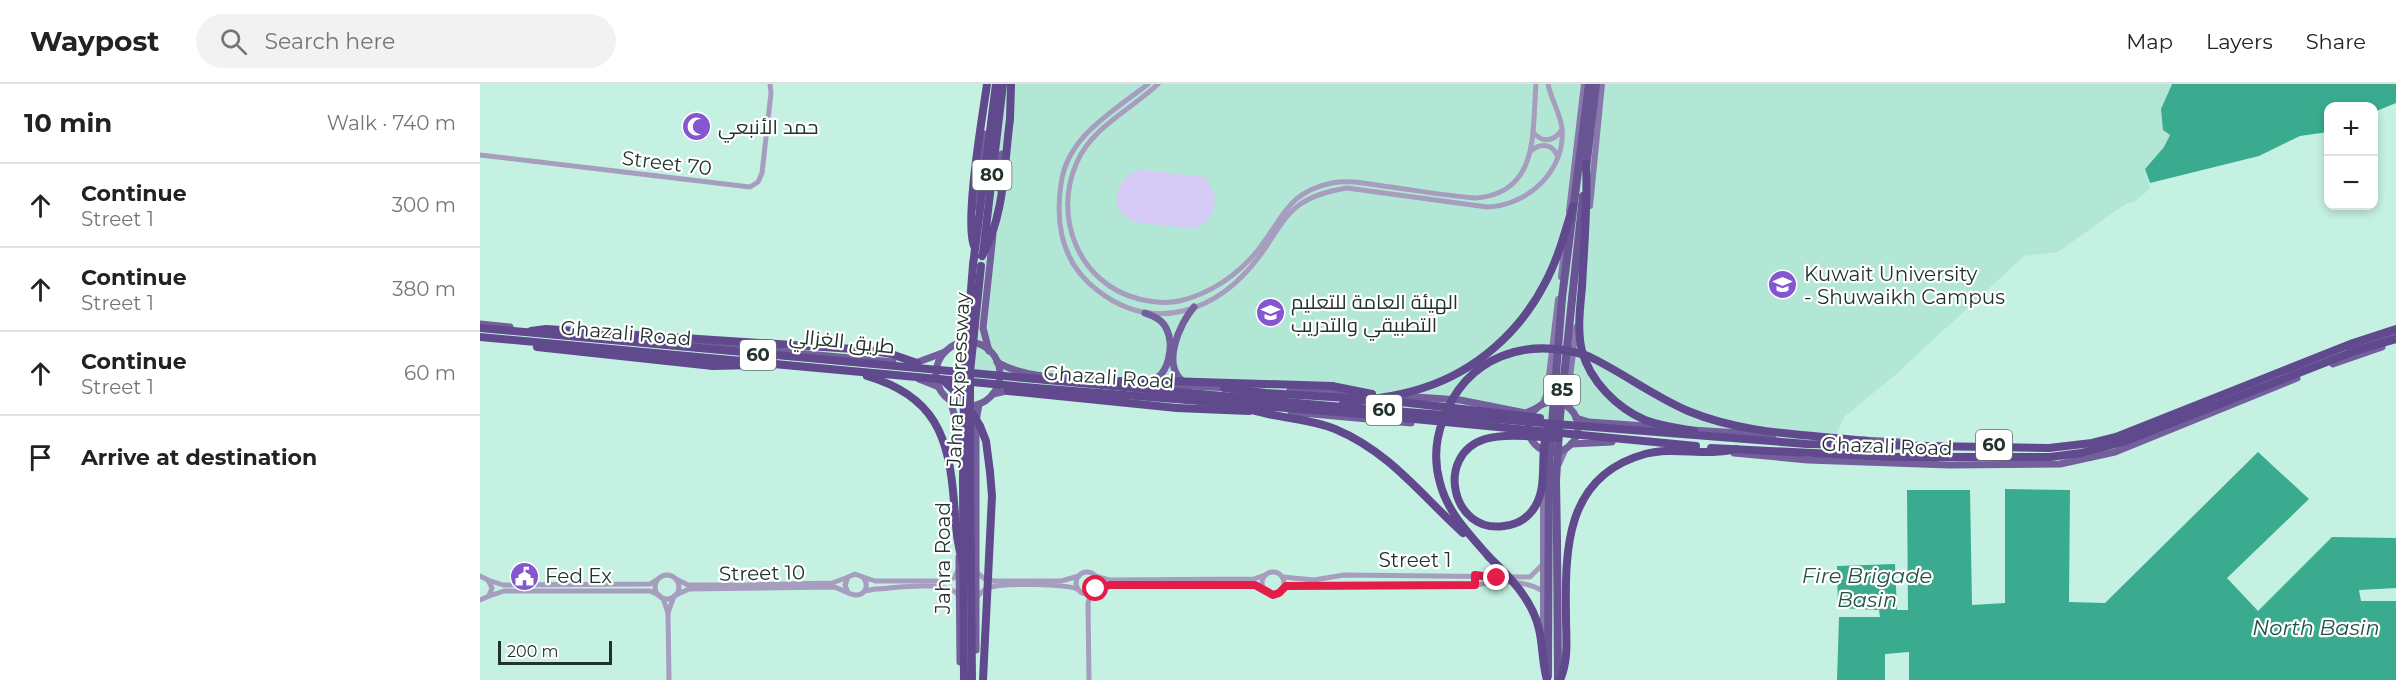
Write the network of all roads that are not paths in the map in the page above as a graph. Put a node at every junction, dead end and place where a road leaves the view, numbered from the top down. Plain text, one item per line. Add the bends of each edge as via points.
1 (770, 84) edge
2 (776, 84) edge
3 (988, 84) edge
4 (996, 84) edge
5 (1008, 84) edge
6 (1148, 84) edge
7 (1158, 84) edge
8 (1536, 84) edge
9 (1548, 84) edge
10 (1584, 84) edge
11 (1589, 84) edge
12 (1596, 84) edge
13 (1602, 84) edge
14 (771, 93) junction
15 (1562, 130) junction
16 (1533, 132) junction
17 (1531, 152) junction
18 (480, 156) edge
19 (1558, 157) junction
20 (1586, 164) junction
21 (1573, 206) junction
22 (1069, 220) junction
23 (1059, 221) junction
24 (975, 248) junction
25 (982, 256) junction
26 (1238, 270) junction
27 (1241, 278) junction
28 (1111, 287) junction
29 (1215, 287) junction
30 (1104, 296) junction
31 (1220, 296) junction
32 (1194, 308) junction
33 (1145, 313) junction
34 (480, 326) edge
35 (2396, 329) edge
36 (521, 333) junction
37 (480, 338) edge
38 (490, 338) junction
39 (2396, 339) edge
40 (960, 344) junction
41 (989, 351) junction
42 (945, 352) junction
43 (997, 362) junction
44 (755, 365) junction
45 (846, 370) junction
46 (946, 380) junction
47 (1144, 382) junction
48 (1098, 384) junction
49 (939, 387) junction
50 (1194, 387) junction
51 (1224, 388) junction
52 (993, 394) junction
53 (1372, 394) junction
54 (950, 400) junction
55 (1223, 402) junction
56 (979, 404) junction
57 (1331, 406) junction
58 (1540, 407) junction
59 (1570, 409) junction
60 (1285, 412) junction
61 (1550, 425) junction
62 (1572, 434) junction
63 (1732, 439) junction
64 (1532, 441) junction
65 (1538, 447) junction
66 (1900, 447) junction
67 (1736, 449) junction
68 (1491, 559) junction
69 (1543, 564) junction
70 (961, 565) junction
71 (976, 571) junction
72 (1265, 575) junction
73 (1333, 575) junction
74 (1475, 575) junction
75 (480, 576) edge
76 (1079, 576) junction
77 (1095, 576) junction
78 (848, 577) junction
79 (863, 577) junction
80 (1283, 577) junction
81 (488, 579) junction
82 (658, 579) junction
83 (676, 579) junction
84 (1530, 580) junction
85 (1475, 585) junction
86 (743, 587) junction
87 (1333, 587) junction
88 (1284, 588) junction
89 (1077, 589) junction
90 (1096, 589) junction
91 (1264, 590) junction
92 (1543, 591) junction
93 (848, 592) junction
94 (864, 592) junction
95 (1088, 594) junction
96 (489, 596) junction
97 (675, 596) junction
98 (959, 596) junction
99 (661, 597) junction
100 (976, 598) junction
101 (480, 600) edge
102 (668, 613) junction
103 (669, 680) edge
104 (962, 680) edge
105 (974, 680) edge
106 (983, 680) edge
107 (1087, 680) edge
108 (1546, 680) edge
109 (1557, 680) edge

1 - 14 street, Street 70
2 - 14 street, Street 70
3 - 24 highway, bridge via 973,189 970,233
3 - 40 main road via 967,308
4 - 24 highway, Jahra Expressway / 80
5 - 25 highway, Jahra Expressway / 80
5 - 25 highway, bridge via 1010,119 997,221
5 - 41 main road via 983,328
6 - 23 street via 1082,138 1062,178
7 - 22 street via 1094,136 1077,161 1068,191
8 - 16 street
9 - 15 street
10 - 58 main road via 1547,393
11 - 21 highway, 85
12 - 20 highway, 85
13 - 59 main road via 1568,395
14 - 18 street, Street 70 via 762,173 750,187
15 - 16 street via 1546,140
15 - 19 street
16 - 17 street
17 - 19 street via 1546,145
17 - 26 street via 1515,181 1503,191 1484,197 1349,181 1318,187 1288,206 1258,250
19 - 27 street via 1533,191 1497,207 1347,188 1327,192 1293,210
20 - 63 highway, bridge via 1588,190 1579,325 1587,364 1605,390 1637,416
20 - 109 highway, 85, bridge via 1556,480
21 - 57 highway, bridge via 1555,261 1532,306 1517,326 1482,357 1424,388
21 - 61 highway, 85, bridge
22 - 23 street
22 - 28 street via 1079,255
23 - 30 street via 1070,260 1084,280
24 - 70 highway, Jahra Expressway / 80, bridge via 964,390
25 - 105 highway, Jahra Expressway / 80, bridge via 969,393
26 - 27 street
26 - 29 street
27 - 31 street
28 - 29 street via 1155,303 1178,302
28 - 30 street
29 - 31 street via 1220,289
30 - 33 street
31 - 32 street
32 - 33 street via 1165,314
32 - 50 main road via 1176,339 1173,368 1177,377
33 - 47 main road via 1163,324 1170,339 1163,374
34 - 36 highway, Ghazali Road / 60, bridge
34 - 42 main road, Ghazali Road via 912,364
35 - 66 highway, 60, bridge via 2092,443 2049,448
36 - 48 highway, Ghazali Road / 60, bridge
36 - 106 highway, bridge via 546,329 876,351 917,363 944,380 976,417 989,457 992,496
37 - 38 highway, Ghazali Road / 60, bridge
37 - 44 main road, طريق الغزالي
38 - 44 highway, bridge via 529,346 713,366
38 - 45 highway, Ghazali Road / 60, bridge
39 - 62 main road, Ghazali Road / 60 via 2273,373 2122,432 2061,445 1791,437 1589,422
39 - 62 main road, Ghazali Road / 60 via 2115,452 2060,464 1837,462 1606,441
39 - 67 highway, 60 via 2355,351 2123,442 2081,453 2050,457 1893,457
40 - 41 main road via 978,344
40 - 42 main road
41 - 43 main road
42 - 49 main road via 937,369
43 - 47 main road, Ghazali Road via 1030,374
43 - 52 main road via 999,375
44 - 49 main road, طريق الغزالي via 919,380
45 - 46 highway, Ghazali Road / 60, bridge
45 - 70 highway, bridge via 896,388 919,404 934,421 948,451
46 - 55 highway, Ghazali Road / 60, bridge
46 - 60 highway, bridge via 1059,397 1177,408
47 - 50 main road, Ghazali Road
48 - 53 highway, bridge via 1134,380 1332,386
48 - 57 highway, Ghazali Road / 60, bridge
49 - 54 main road
50 - 51 main road, Ghazali Road
51 - 53 main road, Ghazali Road
51 - 62 highway, bridge via 1552,419 1566,422
52 - 56 main road
52 - 60 main road, Ghazali Road via 1017,390
53 - 58 main road, Ghazali Road via 1460,400 1526,413
54 - 56 main road via 961,405
54 - 70 main road, Jahra Road via 960,450
55 - 62 highway, Ghazali Road / 60, bridge
55 - 68 highway, bridge via 1322,424 1360,442 1402,472
56 - 71 main road, Jahra Road
57 - 62 highway, Ghazali Road / 60, bridge
58 - 59 main road, Ghazali Road via 1554,403
58 - 64 main road via 1528,424
59 - 62 main road
60 - 64 main road, Ghazali Road via 1518,432
61 - 62 highway, bridge via 1546,434 1546,438 1544,462 1540,491 1532,511 1519,522 1498,527 1469,515 1457,499 1453,481 1458,460 1470,447 1484,439 1505,437 1536,437 1543,438 1553,438 1562,439
61 - 108 highway, 85, bridge
62 - 63 highway, Ghazali Road / 60, bridge
62 - 65 main road via 1552,452
62 - 67 highway, Ghazali Road / 60, bridge
62 - 109 main road via 1558,473
63 - 66 highway, 60, bridge
64 - 65 main road
65 - 69 main road via 1544,468
66 - 68 highway, bridge via 1738,428 1687,410 1588,356 1544,347 1511,352 1476,370 1457,392 1443,420 1436,448 1436,467 1447,501
67 - 109 highway, bridge via 1644,454 1611,470 1588,493 1575,518 1567,551 1566,655
68 - 108 highway, bridge via 1532,609 1539,626
69 - 84 street
69 - 92 main road
70 - 79 street via 954,578 945,581 875,581
70 - 98 main road, Jahra Road
70 - 104 highway, Jahra Expressway / 80
71 - 76 street via 982,578 994,581 1061,581
71 - 100 main road, Jahra Road
72 - 77 street via 1254,579 1109,580
72 - 80 street via 1275,572
72 - 91 street
73 - 74 street, Street 1
73 - 80 street, Street 1 via 1314,580
73 - 87 street via 1328,581
74 - 84 street, Street 1
74 - 85 street
75 - 81 street
76 - 77 street
76 - 89 street
77 - 90 street
78 - 79 street
78 - 86 street, Street 10 via 832,583
78 - 93 street
79 - 94 street via 867,584
80 - 88 street
81 - 82 street via 496,584 514,585 650,584
81 - 96 street via 492,588
82 - 83 street via 669,575
82 - 99 street via 655,589
83 - 86 street, Street 10 via 688,585
83 - 97 street via 679,589
84 - 85 street, Street 1
84 - 92 street, Street 1
85 - 87 street, Street 1
86 - 93 street, Street 10 via 834,587
86 - 97 street, Street 10 via 689,589
87 - 88 street, Street 1
88 - 91 street via 1273,595
89 - 95 street
89 - 100 street via 1062,585 996,586
90 - 91 street via 1110,585 1255,585
90 - 95 street
92 - 108 main road
93 - 94 street via 855,596
94 - 98 street via 944,587
95 - 107 street
96 - 99 street via 504,591 650,591
96 - 101 street
97 - 99 street
97 - 102 street
98 - 104 main road, Jahra Road
99 - 102 street
100 - 105 main road, Jahra Road
102 - 103 street

